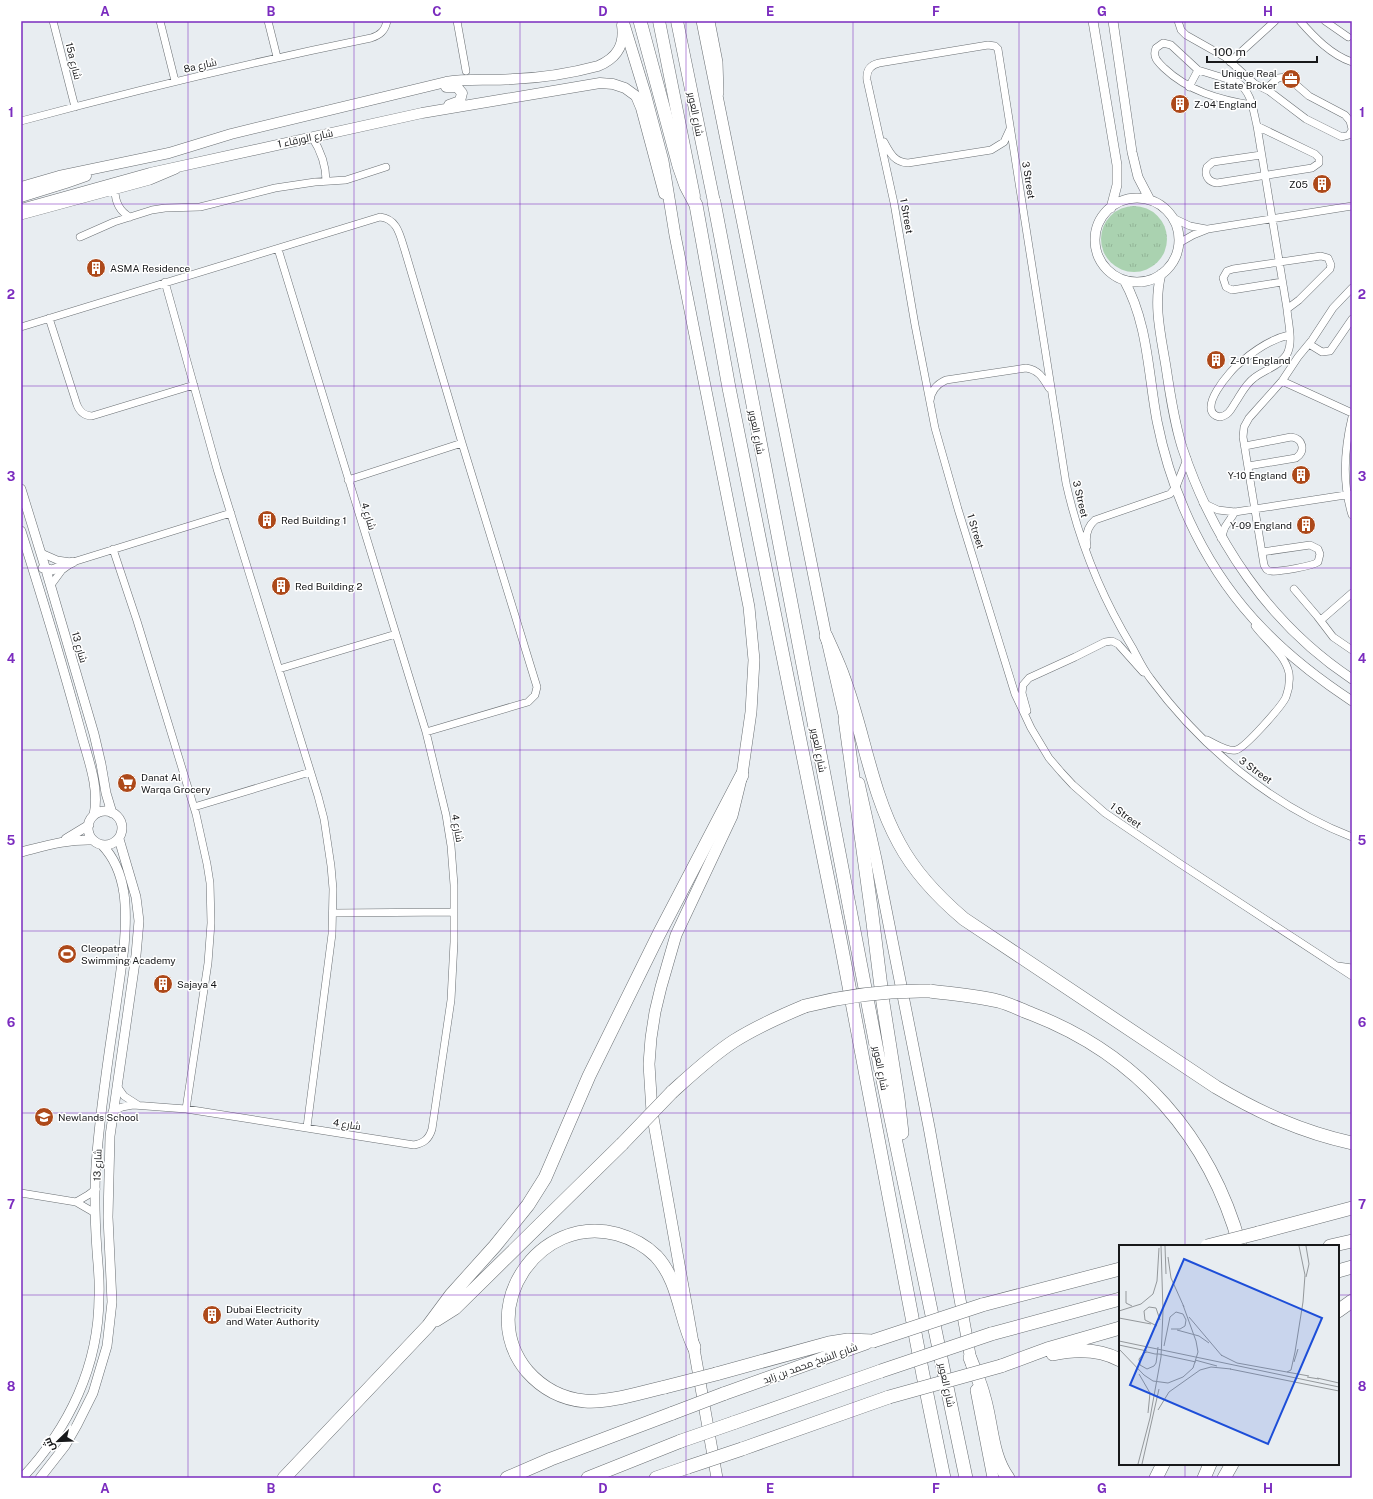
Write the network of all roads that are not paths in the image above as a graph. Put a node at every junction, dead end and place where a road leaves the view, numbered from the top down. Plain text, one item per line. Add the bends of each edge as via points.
1 (54, 21) edge
2 (160, 21) edge
3 (268, 21) edge
4 (386, 21) edge
5 (457, 21) edge
6 (622, 21) edge
7 (640, 21) edge
8 (659, 21) edge
9 (677, 21) edge
10 (702, 21) edge
11 (710, 21) edge
12 (1093, 21) edge
13 (1113, 21) edge
14 (1178, 21) edge
15 (1275, 21) edge
16 (1300, 21) edge
17 (1325, 21) edge
18 (1348, 37) dead end
19 (999, 53) joint
20 (277, 57) junction
21 (1230, 62) junction
22 (1352, 62) edge
23 (1198, 70) junction
24 (466, 71) dead end
25 (175, 81) junction
26 (427, 87) junction
27 (1189, 87) junction
28 (1266, 89) junction
29 (718, 104) junction
30 (1252, 105) junction
31 (75, 107) junction
32 (422, 113) junction
33 (21, 121) edge
34 (1257, 126) junction
35 (1011, 129) junction
36 (1352, 129) edge
37 (312, 137) junction
38 (880, 137) junction
39 (1261, 155) junction
40 (180, 167) junction
41 (386, 167) dead end
42 (100, 168) junction
43 (1265, 176) junction
44 (326, 181) junction
45 (21, 187) edge
46 (116, 190) junction
47 (21, 197) edge
48 (1150, 200) junction
49 (714, 202) joint
50 (696, 205) junction
51 (1352, 206) edge
52 (1111, 208) junction
53 (21, 209) edge
54 (21, 216) edge
55 (130, 217) junction
56 (1173, 218) junction
57 (1271, 218) junction
58 (1208, 229) junction
59 (675, 235) junction
60 (80, 237) dead end
61 (1179, 243) junction
62 (278, 249) junction
63 (1279, 261) junction
64 (1161, 274) junction
65 (1124, 280) junction
66 (165, 282) junction
67 (1282, 282) junction
68 (1352, 288) edge
69 (1287, 309) junction
70 (49, 318) junction
71 (1352, 318) edge
72 (21, 327) edge
73 (1289, 335) junction
74 (1309, 344) junction
75 (1282, 381) junction
76 (194, 385) junction
77 (1051, 392) junction
78 (930, 402) junction
79 (1352, 413) edge
80 (1352, 417) edge
81 (462, 444) junction
82 (1244, 446) junction
83 (1187, 459) junction
84 (1248, 466) junction
85 (348, 480) junction
86 (1176, 486) junction
87 (21, 490) edge
88 (1349, 494) edge
89 (1203, 502) junction
90 (1256, 509) junction
91 (1235, 512) junction
92 (231, 513) junction
93 (1352, 515) edge
94 (21, 523) edge
95 (21, 531) edge
96 (1221, 538) junction
97 (113, 549) junction
98 (1262, 552) junction
99 (41, 553) junction
100 (73, 562) junction
101 (1090, 564) junction
102 (46, 570) junction
103 (51, 585) junction
104 (1294, 589) dead end
105 (1352, 593) edge
106 (1238, 601) junction
107 (1321, 620) junction
108 (396, 634) junction
109 (826, 636) junction
110 (1352, 650) edge
111 (279, 670) junction
112 (1149, 677) junction
113 (1352, 679) edge
114 (1352, 701) edge
115 (845, 719) junction
116 (1031, 728) junction
117 (426, 732) junction
118 (1201, 737) junction
119 (310, 772) junction
120 (742, 775) junction
121 (194, 807) junction
122 (112, 813) junction
123 (94, 815) junction
124 (88, 825) junction
125 (1352, 837) edge
126 (119, 838) junction
127 (93, 840) junction
128 (61, 841) junction
129 (102, 845) junction
130 (21, 852) edge
131 (454, 912) junction
132 (333, 913) junction
133 (1336, 966) junction
134 (1352, 968) edge
135 (1352, 976) edge
136 (117, 1086) junction
137 (138, 1105) junction
138 (186, 1109) junction
139 (112, 1112) junction
140 (307, 1127) junction
141 (1352, 1144) edge
142 (96, 1189) junction
143 (21, 1193) edge
144 (76, 1202) junction
145 (909, 1203) junction
146 (1352, 1208) edge
147 (95, 1214) junction
148 (1352, 1241) edge
149 (1211, 1245) edge
150 (1240, 1245) edge
151 (1334, 1245) edge
152 (1352, 1267) edge
153 (1119, 1269) edge
154 (1339, 1271) edge
155 (1119, 1299) edge
156 (1352, 1300) edge
157 (1339, 1310) edge
158 (428, 1326) junction
159 (1119, 1328) edge
160 (873, 1341) junction
161 (694, 1347) junction
162 (970, 1358) junction
163 (1119, 1360) edge
164 (1001, 1366) junction
165 (1162, 1465) edge
166 (1210, 1465) edge
167 (1231, 1465) edge
168 (676, 1472) edge
169 (22, 1478) edge
170 (40, 1478) edge
171 (284, 1478) edge
172 (506, 1478) edge
173 (588, 1478) edge
174 (656, 1478) edge
175 (717, 1478) edge
176 (944, 1478) edge
177 (966, 1478) edge
178 (994, 1478) edge
179 (1008, 1478) edge
180 (1156, 1478) edge
181 (1204, 1478) edge
182 (1224, 1478) edge

1 - 31 street, 15a شارع
2 - 25 street
3 - 20 street
4 - 20 street, 8a شارع via 384,31 371,38
5 - 24 street
6 - 26 main road, شارع الورقاء 1 via 623,36 617,52 604,64 524,78 463,79
6 - 59 main road via 663,161
7 - 50 highway via 679,166
8 - 50 highway, شارع العوير
9 - 49 highway, شارع العوير
10 - 29 main road
11 - 29 street via 718,62
12 - 52 street via 1117,165 1117,185
13 - 48 street via 1133,157 1138,177
14 - 21 street via 1181,30 1186,34
15 - 21 street
16 - 22 street via 1324,45
17 - 18 street
19 - 35 street, 3 Street
19 - 38 street, 1 Street via 995,46 988,45 880,62 872,66 867,76
20 - 25 street, 8a شارع
21 - 28 street via 1255,84
23 - 27 street
23 - 27 street via 1171,45 1163,43 1156,48 1156,60
23 - 30 street via 1237,82 1245,89
25 - 31 street, 8a شارع
26 - 32 main road via 455,86 461,90 462,96 458,102 431,108
26 - 42 main road, شارع الورقاء 1
27 - 30 street via 1226,100
28 - 36 street via 1294,111 1330,132 1345,137 1349,136
28 - 36 street via 1278,78 1287,77 1309,96 1345,115
29 - 109 main road
30 - 34 street
31 - 33 street, 8a شارع
32 - 37 main road, شارع الورقاء 1
32 - 59 main road, شارع الورقاء 1 via 593,84 619,86 636,96 641,108
34 - 39 street
34 - 43 street via 1315,154 1319,161 1315,167
35 - 38 street via 1004,142 991,150 908,163 894,158
35 - 77 street, 3 Street
37 - 40 main road, شارع الورقاء 1
37 - 44 street via 324,163
38 - 78 street, 1 Street via 896,210
39 - 43 street
39 - 43 street via 1213,162 1207,167 1206,174 1210,181 1217,183
40 - 46 street via 158,178
40 - 53 main road, شارع الورقاء 1 via 126,179
41 - 44 street via 346,180
42 - 45 main road, شارع الورقاء 1
42 - 47 main road via 66,184
43 - 57 street
44 - 55 street via 275,188 200,207 158,209
46 - 54 street
46 - 55 street via 119,208
48 - 52 street via 1132,199
48 - 56 street via 1163,207
49 - 145 highway, شارع العوير via 880,1066
50 - 176 highway, شارع العوير via 730,396 840,939
51 - 57 street
52 - 65 street via 1098,225 1096,247 1106,267
55 - 60 street
56 - 58 street via 1190,226
56 - 61 street via 1178,230
57 - 58 street
57 - 63 street
58 - 61 street
59 - 120 main road via 749,607 754,660 751,712
61 - 64 street via 1175,259
62 - 66 street
62 - 81 street via 380,217 392,221 405,251
62 - 85 street, شارع 4
63 - 67 street
63 - 67 street via 1230,270 1224,274 1223,281 1226,287 1232,290
63 - 69 street via 1324,256 1331,265 1327,272
64 - 65 street via 1152,280 1140,282
64 - 83 street via 1157,306 1160,329 1172,404
65 - 86 street via 1131,292 1140,321 1161,437
66 - 70 street
66 - 76 street
67 - 69 street
68 - 74 street via 1333,308
69 - 73 street
70 - 72 street
70 - 76 street via 82,414 87,416
71 - 74 street via 1330,351 1322,352
73 - 73 street via 1267,343 1231,371 1210,404 1214,414 1220,417 1228,414 1247,385 1284,358 1289,348
74 - 75 street
75 - 79 street
75 - 82 street via 1246,422 1243,432
76 - 92 street
77 - 78 street via 1039,373 1026,368 946,380 933,391
77 - 101 street, 3 Street via 1066,483
78 - 116 street, 1 Street via 944,459 1000,645 1017,698
80 - 88 street via 1346,454
81 - 85 street
81 - 117 street via 537,687 535,695 528,702
82 - 84 street
82 - 84 street via 1291,437 1302,444 1301,453 1296,458
83 - 86 street
83 - 89 street
84 - 90 street
85 - 108 street, شارع 4
86 - 101 street via 1170,494 1092,522 1086,539
86 - 106 street via 1205,550
87 - 99 street, شارع 13
88 - 90 street
88 - 93 street
89 - 91 street via 1218,510
89 - 96 street
90 - 91 street
90 - 98 street
91 - 96 street
92 - 97 street
92 - 111 street
94 - 102 street via 36,561
95 - 123 street via 93,774 96,796
96 - 113 street via 1255,588 1282,620 1314,650
97 - 100 street
97 - 121 street
98 - 98 street via 1310,545 1318,549 1320,556 1314,565 1270,571 1264,566
99 - 100 street via 57,560
99 - 102 street, شارع 13
100 - 102 street
100 - 103 street via 62,570
101 - 112 street, 3 Street via 1112,613
102 - 103 street, شارع 13
103 - 122 street, شارع 13 via 94,734
104 - 107 street
105 - 107 street
106 - 114 street via 1288,653
106 - 118 street via 1256,628 1283,659 1289,674 1288,690 1279,707 1242,748 1231,750
107 - 110 street via 1333,637
108 - 111 street
108 - 117 street, شارع 4
109 - 115 main road
109 - 141 highway via 844,679 876,788 890,826 910,861 935,893 964,918 1216,1087 1281,1122
111 - 119 street
112 - 116 street via 1118,644 1112,641 1105,642 1025,681 1022,694
112 - 118 street, 3 Street
115 - 145 highway via 898,1098
115 - 162 main road via 876,859 929,1127
116 - 133 street, 1 Street via 1060,772 1105,812
117 - 131 street, شارع 4 via 451,846
118 - 125 street, 3 Street via 1232,765 1276,797 1326,826
119 - 121 street
119 - 132 street via 328,842
120 - 158 highway via 611,1029 545,1178 528,1205 451,1295
120 - 161 main road via 732,816 676,935 661,987 651,1038 649,1064 652,1112
121 - 138 street via 207,864 211,923 208,963
122 - 123 street via 103,811
122 - 126 street via 121,822
123 - 124 street
124 - 127 street
124 - 128 street
126 - 129 street via 112,844
126 - 136 street, شارع 13 via 135,890 138,932
127 - 128 street
127 - 129 street
128 - 130 street
129 - 142 street, شارع 13 via 120,874 126,922 101,1112
131 - 132 street
131 - 140 street, شارع 4 via 454,949 447,1029 430,1136 426,1141 414,1144
132 - 140 street via 330,955
133 - 134 street
133 - 135 street, 1 Street
136 - 137 street via 124,1096
136 - 139 street, شارع 13
137 - 138 street, شارع 4
137 - 139 street, شارع 4
138 - 140 street, شارع 4
139 - 170 street, شارع 13 via 108,1199 112,1302 107,1346 92,1392 77,1426
142 - 144 street
142 - 147 street, شارع 13
143 - 144 street
144 - 147 street
145 - 177 highway, شارع العوير
146 - 149 highway, bridge
147 - 169 street, شارع 13 via 99,1296 95,1342 90,1364 74,1406 63,1426 46,1451
148 - 151 highway
150 - 158 highway, bridge via 1222,1193 1189,1135 1146,1085 1094,1045 1059,1025 1000,1002 930,991 879,992 836,998 805,1006 769,1022 734,1042 702,1065 455,1308
152 - 154 highway
153 - 160 highway, شارع الشيخ محمد بن زايد, bridge via 982,1305
155 - 173 highway, bridge via 991,1334 881,1371 733,1422
156 - 157 highway
158 - 171 highway
159 - 164 highway via 1047,1349
160 - 161 highway, bridge via 848,1340 829,1343 665,1387 609,1399 586,1401 562,1396 532,1377 521,1362 509,1332 510,1298 521,1273 530,1261 551,1244 564,1237 589,1231 613,1233 630,1238 655,1255 674,1286 684,1323
160 - 172 highway, شارع الشيخ محمد بن زايد, bridge via 723,1394
161 - 175 main road
162 - 178 main road
162 - 179 highway via 984,1396 996,1452
163 - 164 highway via 1104,1353 1077,1350
164 - 168 highway, bridge via 889,1398
165 - 180 highway
166 - 181 highway
167 - 182 highway
168 - 174 highway

